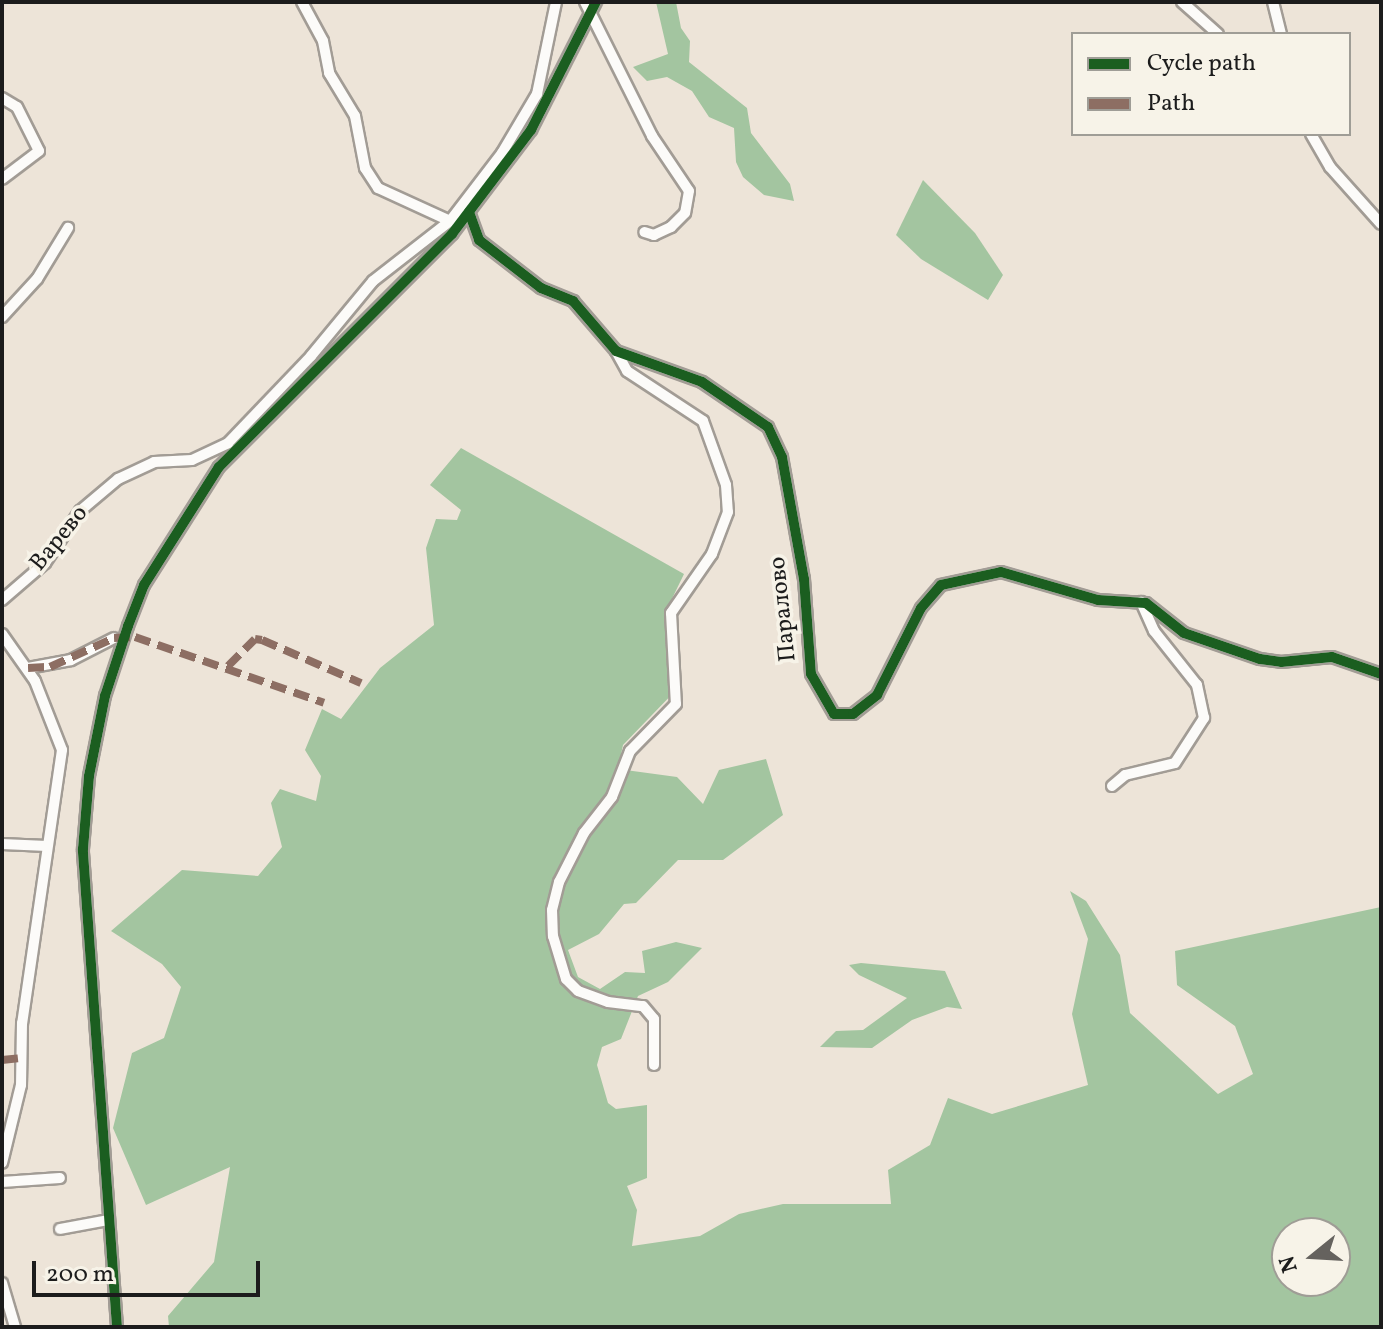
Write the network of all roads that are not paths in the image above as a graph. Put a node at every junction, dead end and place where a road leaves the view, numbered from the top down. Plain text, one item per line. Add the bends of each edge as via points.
1 (302, 2) edge
2 (556, 2) edge
3 (585, 2) edge
4 (596, 2) edge
5 (1182, 2) edge
6 (1273, 2) edge
7 (591, 17) junction
8 (1216, 32) edge
9 (1280, 32) edge
10 (2, 98) edge
11 (1312, 136) edge
12 (2, 179) edge
13 (469, 212) junction
14 (450, 221) junction
15 (1381, 224) edge
16 (68, 228) dead end
17 (644, 232) dead end
18 (452, 234) junction
19 (479, 240) junction
20 (2, 317) edge
21 (616, 351) junction
22 (232, 447) junction
23 (2, 600) edge
24 (1141, 602) junction
25 (2, 634) edge
26 (114, 638) dead end
27 (28, 668) junction
28 (1381, 674) edge
29 (1112, 786) dead end
30 (2, 844) edge
31 (47, 846) junction
32 (654, 1065) dead end
33 (2, 1163) edge
34 (60, 1178) dead end
35 (2, 1182) edge
36 (108, 1220) junction
37 (60, 1229) dead end
38 (2, 1283) edge
39 (15, 1327) edge
40 (117, 1327) edge

1 - 14 street via 323,41 329,73 355,116 365,168 378,188
2 - 14 street, Варево via 537,94 502,153
3 - 7 street
4 - 7 street
5 - 8 street
6 - 9 street
7 - 13 street via 531,130
7 - 17 street via 616,55 652,136 689,191 685,213 671,227 654,235
10 - 12 street via 17,107 39,151
11 - 15 street via 1330,167
13 - 18 street
13 - 19 street
14 - 22 street, Варево via 373,281
16 - 20 street via 51,259
18 - 19 street, Паралово
18 - 22 street
19 - 21 street, Паралово via 534,284 573,301
21 - 24 street, Паралово via 702,382 751,411 774,435 804,579 809,664 819,694 834,714 853,714 872,700 921,608 950,580 1012,572 1085,598
21 - 32 street via 627,371 703,421 726,485 728,512 712,554 671,613 676,704 630,751 612,797 584,833 559,882 552,910 553,936 566,979 578,991 608,1002 643,1006 654,1019
22 - 23 street, Варево via 192,460 154,462 118,479 80,511 45,563
22 - 36 street via 144,585 121,648 89,776 83,849
24 - 28 street via 1184,633 1260,659 1332,657
24 - 29 street via 1154,631 1197,685 1204,718 1175,763 1125,775
25 - 27 street
26 - 27 street via 71,660
27 - 31 street via 62,750
30 - 31 street
31 - 33 street via 22,1023 21,1085
34 - 35 street
36 - 37 street
36 - 40 street
38 - 39 street

